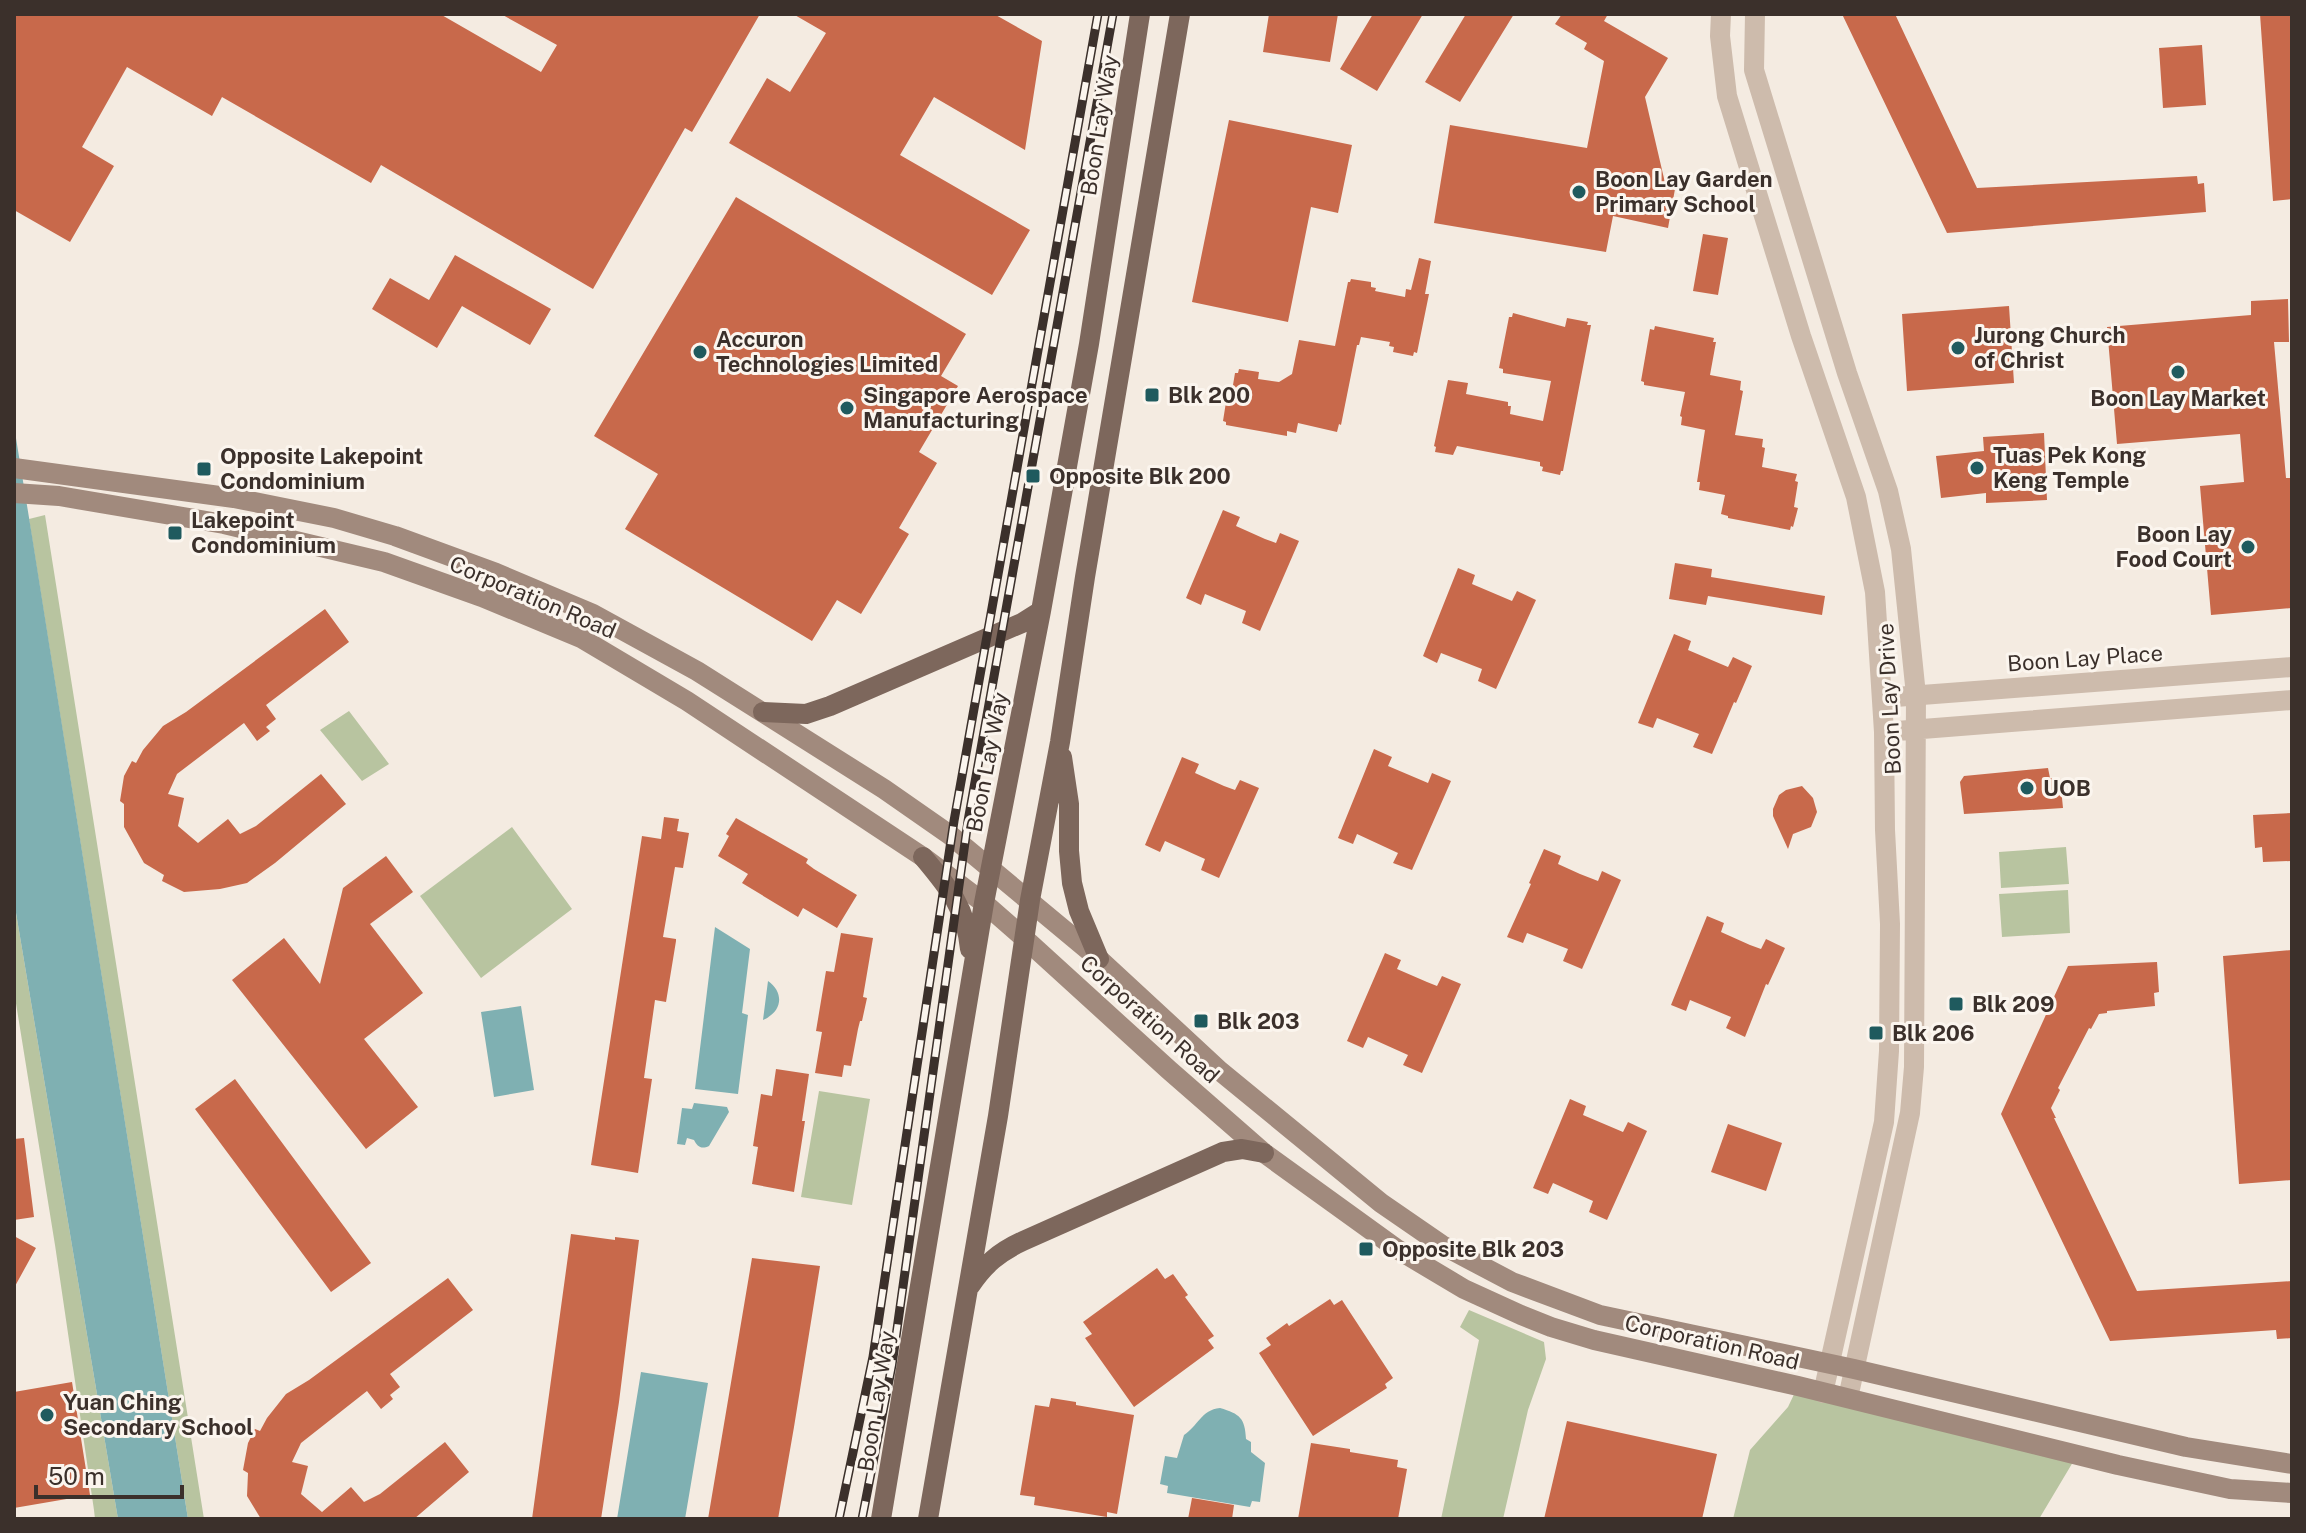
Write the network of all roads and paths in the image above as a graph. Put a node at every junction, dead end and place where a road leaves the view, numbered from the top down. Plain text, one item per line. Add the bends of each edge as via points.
1 (1140, 14) edge
2 (1180, 14) edge
3 (1721, 14) edge
4 (1755, 14) edge
5 (1811, 257) junction
6 (1781, 272) junction
7 (1847, 373) junction
8 (1819, 388) junction
9 (14, 468) edge
10 (14, 493) edge
11 (1041, 611) junction
12 (2292, 667) edge
13 (2033, 686) junction
14 (1916, 695) junction
15 (1882, 698) junction
16 (2292, 700) edge
17 (763, 712) junction
18 (2038, 720) junction
19 (1917, 731) junction
20 (1884, 732) junction
21 (1060, 742) junction
22 (923, 857) junction
23 (991, 867) junction
24 (1030, 900) junction
25 (984, 903) junction
26 (1024, 938) junction
27 (1099, 959) junction
28 (972, 973) junction
29 (1264, 1153) junction
30 (968, 1289) junction
31 (1582, 1308) junction
32 (1574, 1334) junction
33 (1828, 1364) junction
34 (1854, 1369) junction
35 (1823, 1393) junction
36 (1848, 1398) junction
37 (2292, 1464) edge
38 (2292, 1493) edge
39 (881, 1519) edge
40 (928, 1519) edge

1 - 11 main road, Boon Lay Way
2 - 21 main road
3 - 6 street, Boon Lay Drive via 1727,96
4 - 5 street, Boon Lay Drive via 1754,70
5 - 6 street via 1795,255
5 - 7 street, Boon Lay Drive
6 - 8 street, Boon Lay Drive
7 - 8 street via 1837,387
7 - 14 street, Boon Lay Drive via 1888,491 1901,549
8 - 15 street, Boon Lay Drive via 1856,497 1875,592
9 - 17 main road, Corporation Road via 234,498 395,536 593,614
10 - 22 main road, Corporation Road via 59,496 265,533 384,562 482,597 581,638
11 - 17 main road via 830,706 806,714
11 - 23 main road, Boon Lay Way
12 - 13 street, Boon Lay Place
13 - 14 street, Boon Lay Place
13 - 18 street via 2028,698
14 - 15 street, Boon Lay Place
14 - 19 street, Boon Lay Drive
15 - 20 street, Boon Lay Drive
16 - 18 street
17 - 23 main road, Corporation Road via 884,789
18 - 19 street
19 - 20 street
19 - 34 street, Boon Lay Drive via 1910,1113
20 - 33 street, Boon Lay Drive via 1890,924 1884,1122
21 - 24 main road
21 - 27 main road via 1072,883
22 - 25 main road, Corporation Road
22 - 28 main road via 960,907
23 - 24 main road, Corporation Road
23 - 25 main road, Boon Lay Way
24 - 26 main road
24 - 27 main road, Corporation Road
25 - 26 main road, Corporation Road
25 - 28 main road, Boon Lay Way
26 - 29 main road, Corporation Road
26 - 30 main road
27 - 31 main road, Corporation Road via 1220,1071 1381,1203 1498,1275
28 - 39 main road, Boon Lay Way
29 - 30 main road via 1223,1152 1004,1250
29 - 32 main road, Corporation Road via 1397,1249 1464,1289
30 - 40 main road
31 - 32 main road
31 - 33 main road, Corporation Road
32 - 35 main road, Corporation Road
33 - 34 main road, Corporation Road
33 - 35 street, Boon Lay Drive
34 - 36 street, Boon Lay Drive
34 - 37 main road, Corporation Road via 2186,1447
35 - 36 main road, Corporation Road
36 - 38 main road, Corporation Road via 2230,1489

